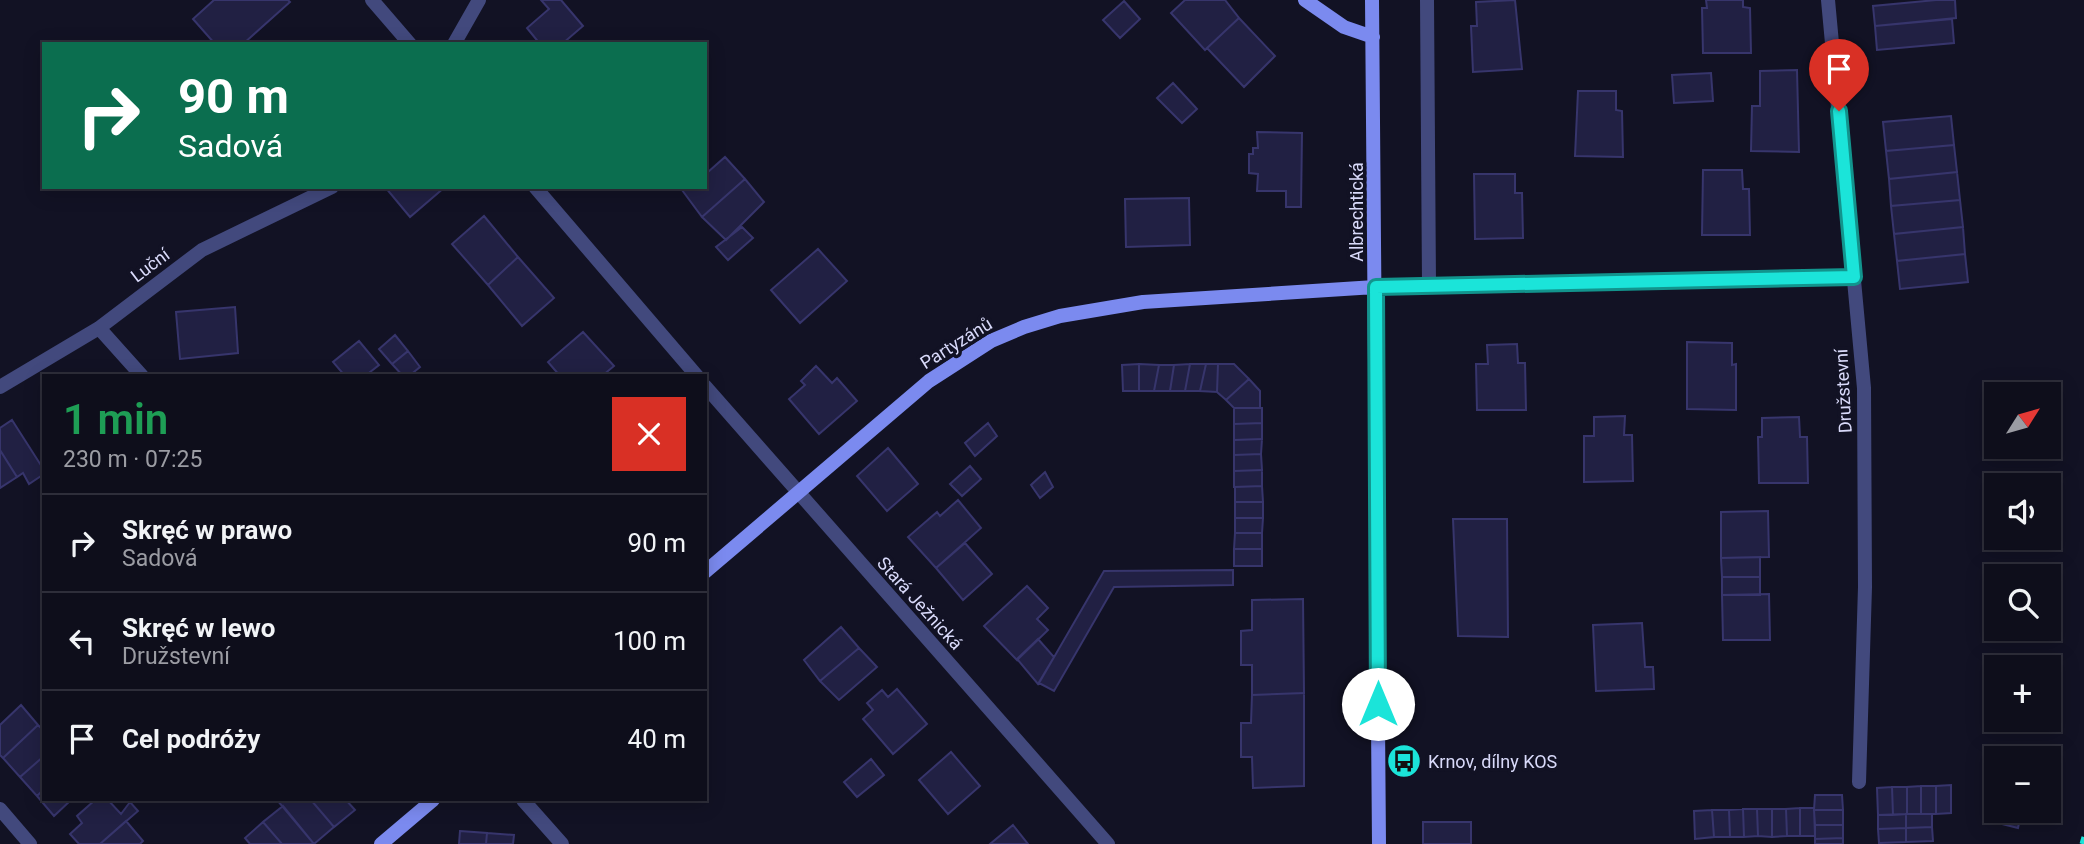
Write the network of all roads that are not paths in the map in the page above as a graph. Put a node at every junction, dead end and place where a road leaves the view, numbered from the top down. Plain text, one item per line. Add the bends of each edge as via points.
1 (372, 0) edge
2 (479, 0) edge
3 (1305, 0) edge
4 (1372, 0) edge
5 (1427, 0) edge
6 (1828, 0) edge
7 (1373, 37) junction
8 (408, 42) edge
9 (455, 42) edge
10 (328, 189) edge
11 (537, 189) edge
12 (1854, 277) junction
13 (1429, 285) junction
14 (1376, 287) junction
15 (99, 328) junction
16 (140, 374) edge
17 (695, 374) edge
18 (0, 387) edge
19 (707, 388) edge
20 (796, 492) junction
21 (707, 570) edge
22 (1859, 782) dead end
23 (432, 801) edge
24 (524, 801) edge
25 (0, 810) edge
26 (30, 844) edge
27 (381, 844) edge
28 (562, 844) edge
29 (1108, 844) edge
30 (1379, 844) edge

1 - 8 street
2 - 9 street
3 - 7 street via 1344,27
4 - 7 street, Albrechtická
5 - 13 street
6 - 12 street, Družstevní
7 - 14 street, Albrechtická
10 - 15 street, Luční via 202,250
11 - 17 street
12 - 13 street
12 - 22 street, Družstevní via 1865,436
13 - 14 street
14 - 20 street, Partyzánů via 1143,302 1024,327 991,341 929,381
14 - 30 street, Albrechtická
15 - 16 street
15 - 18 street, Luční
19 - 20 street, Stará Ježnická
20 - 21 street, Partyzánů
20 - 29 street, Stará Ježnická
23 - 27 street
24 - 28 street
25 - 26 street

